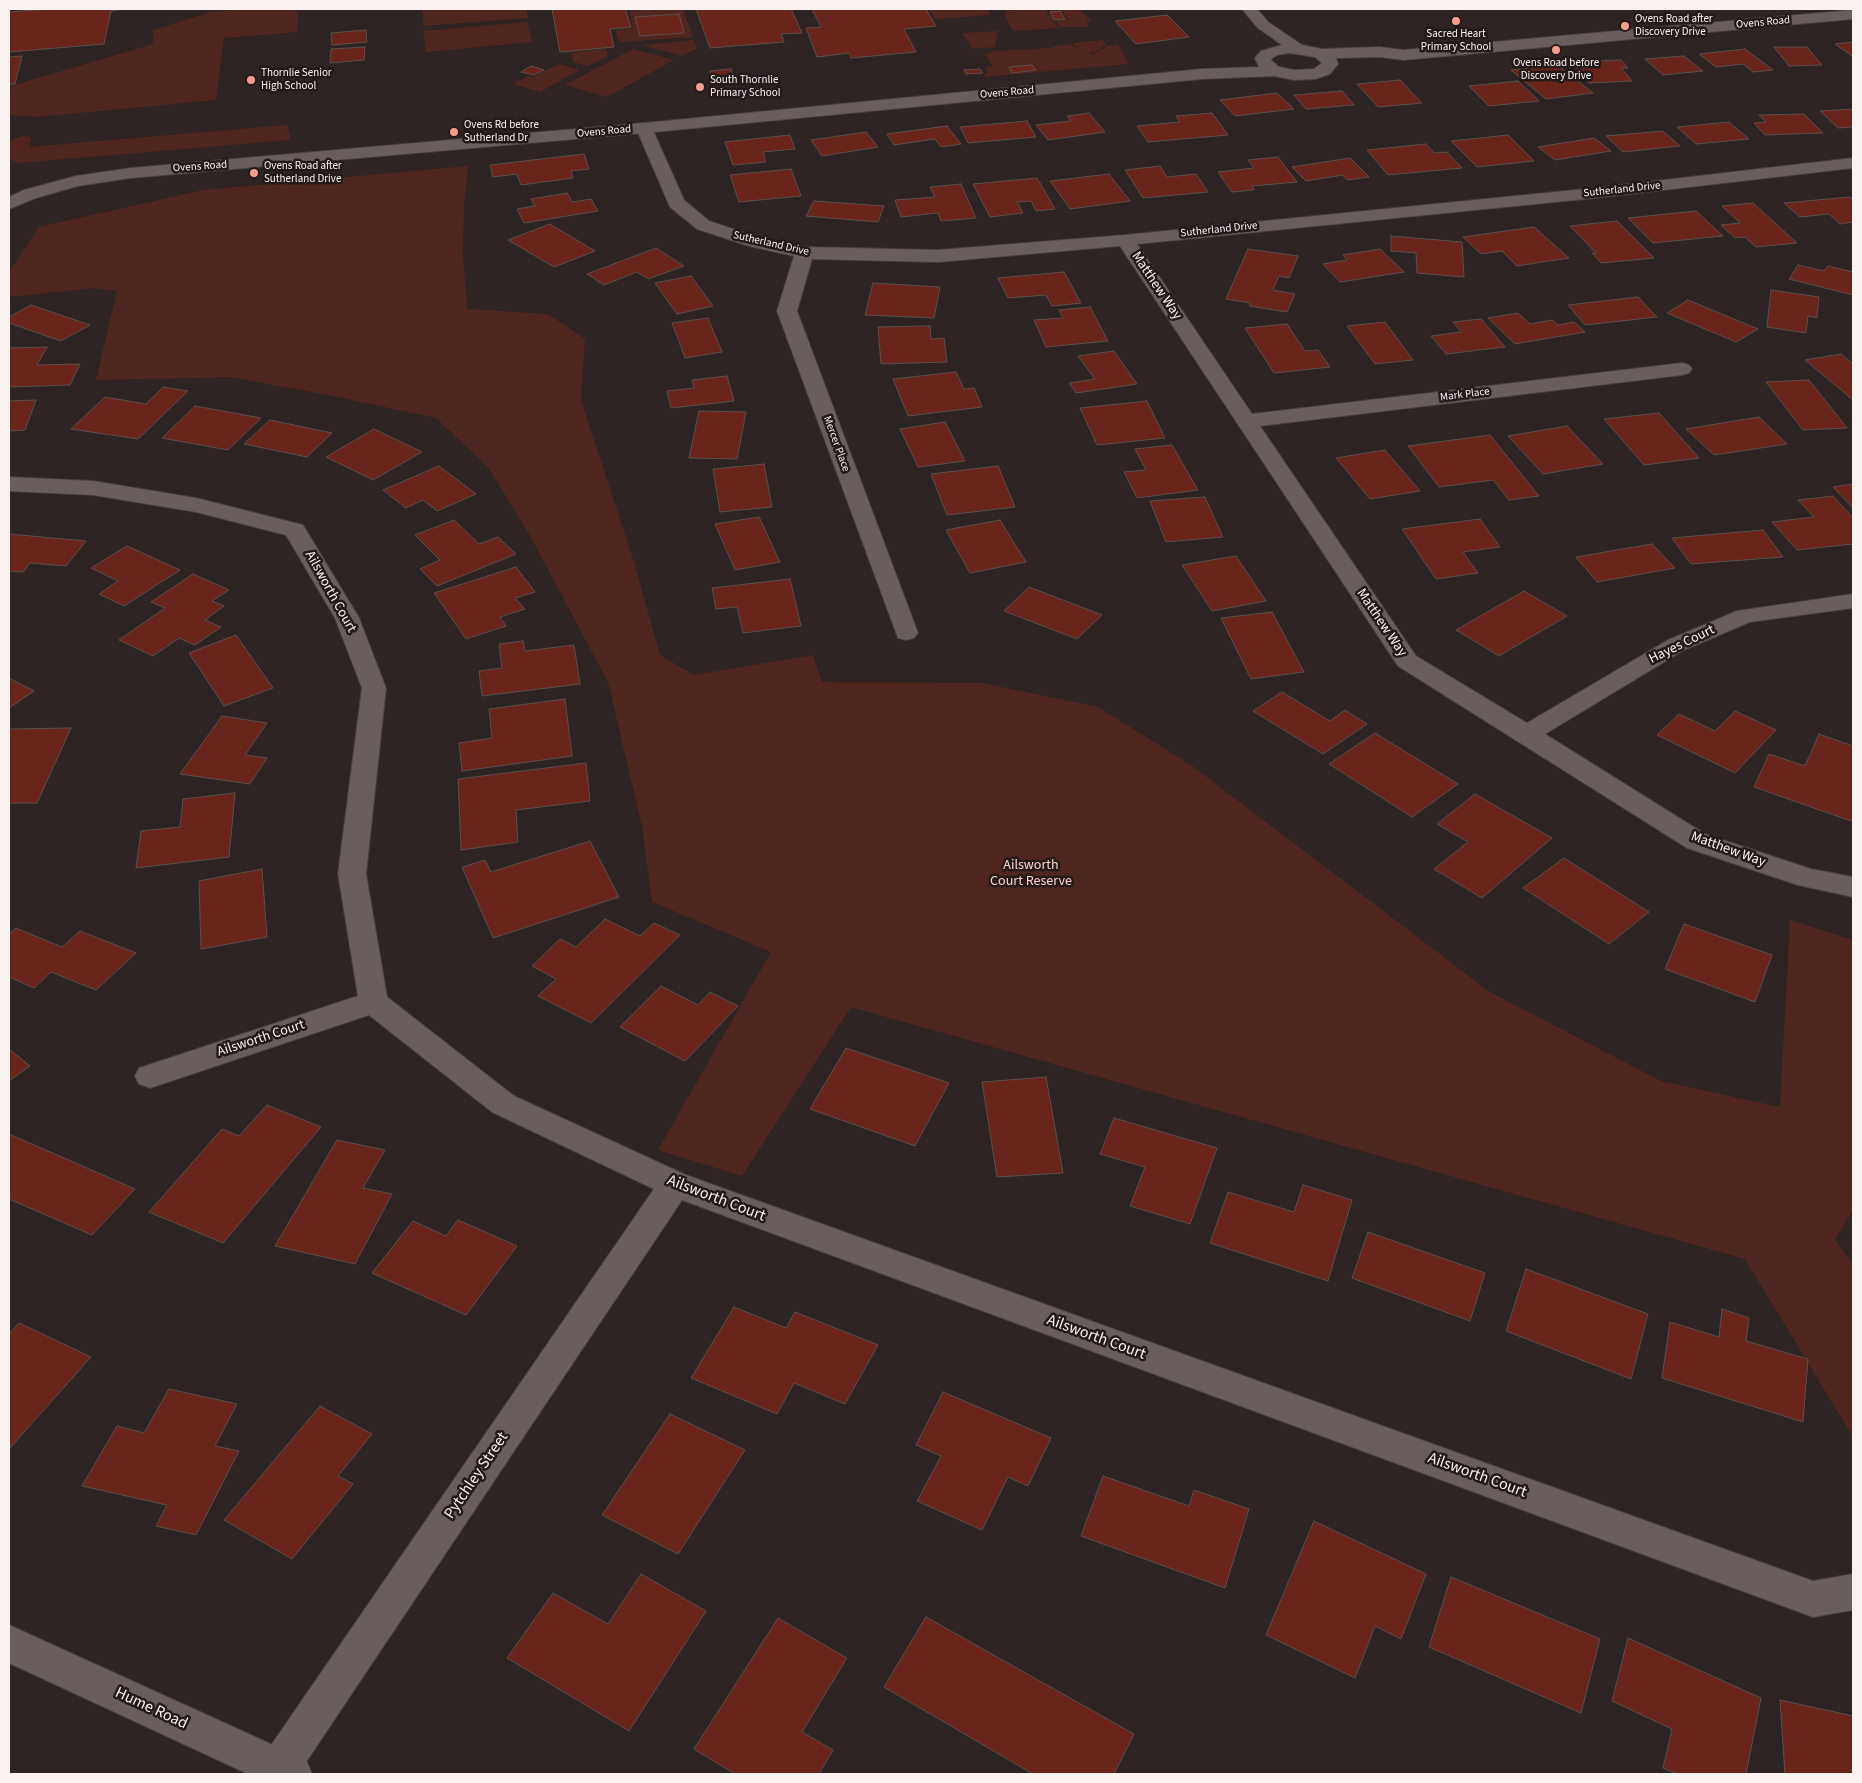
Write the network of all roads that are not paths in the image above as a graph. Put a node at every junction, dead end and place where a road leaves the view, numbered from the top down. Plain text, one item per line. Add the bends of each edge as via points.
1 (1248, 9) edge
2 (1853, 15) edge
3 (1263, 25) junction
4 (1298, 48) junction
5 (1268, 55) junction
6 (1325, 61) junction
7 (1274, 71) junction
8 (1202, 74) junction
9 (644, 128) junction
10 (1853, 164) edge
11 (9, 204) edge
12 (1125, 240) junction
13 (804, 253) junction
14 (1682, 369) dead end
15 (1247, 421) junction
16 (9, 484) edge
17 (1853, 601) edge
18 (906, 633) dead end
19 (1527, 734) junction
20 (1853, 887) edge
21 (373, 1002) junction
22 (150, 1076) dead end
23 (674, 1184) junction
24 (1853, 1592) edge
25 (9, 1644) edge
26 (285, 1771) edge

1 - 3 street
2 - 6 street, Ovens Road via 1403,55 1387,60
3 - 4 street
3 - 5 street
4 - 5 street, Ovens Road
4 - 6 street, Ovens Road
5 - 7 street via 1264,63
5 - 8 street, Ovens Road
6 - 7 street, Ovens Road via 1324,71 1306,75
7 - 8 street, Ovens Road
8 - 9 street, Ovens Road
9 - 11 street, Ovens Road via 131,173 76,181 30,194
9 - 13 street, Sutherland Drive via 676,203 703,225 754,242
10 - 12 street, Sutherland Drive
12 - 13 street, Sutherland Drive via 938,256
12 - 15 street, Matthew Way
13 - 18 street, Mercer Place via 787,311
14 - 15 street, Mark Place
15 - 19 street, Matthew Way via 1407,661
16 - 21 street, Ailsworth Court via 93,488 196,505 295,530 347,618 374,688 352,874
17 - 19 street, Hayes Court via 1745,616 1676,645
19 - 20 street, Matthew Way via 1696,841 1808,878
21 - 22 street, Ailsworth Court
21 - 23 street, Ailsworth Court via 504,1104
23 - 24 street, Ailsworth Court via 1813,1598
23 - 26 street, Pytchley Street
25 - 26 street, Hume Road

